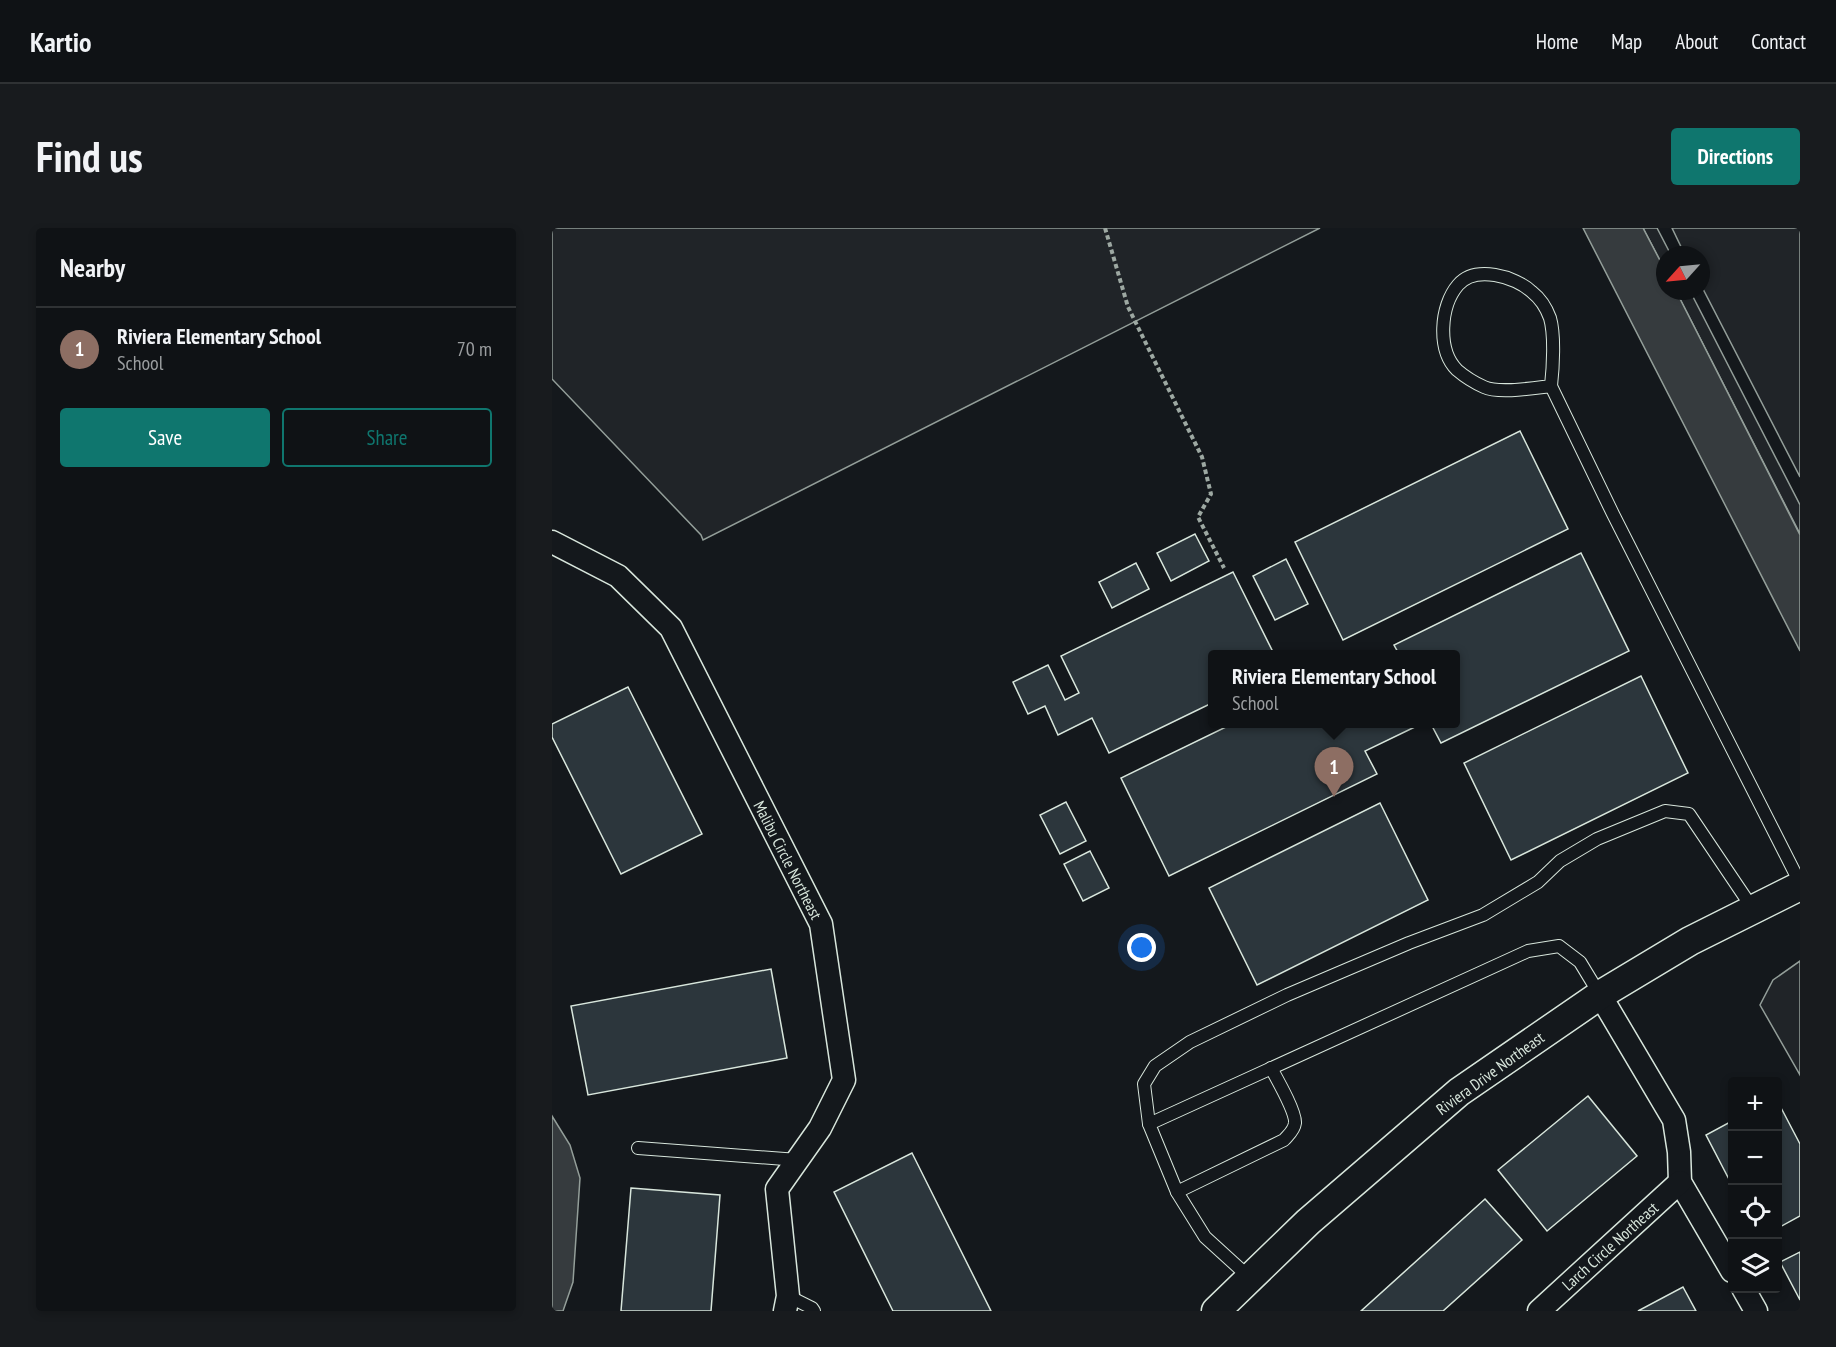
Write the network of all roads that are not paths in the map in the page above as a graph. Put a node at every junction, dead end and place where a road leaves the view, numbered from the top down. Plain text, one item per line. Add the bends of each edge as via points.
1 (1551, 386) junction
2 (552, 542) edge
3 (1800, 884) edge
4 (1753, 909) junction
5 (1600, 995) junction
6 (1271, 1068) junction
7 (1149, 1124) junction
8 (638, 1148) dead end
9 (798, 1160) junction
10 (1680, 1182) junction
11 (1177, 1192) junction
12 (1728, 1264) edge
13 (1250, 1278) junction
14 (1746, 1293) edge
15 (787, 1304) edge
16 (814, 1311) edge
17 (1216, 1311) edge
18 (1539, 1311) edge
19 (1756, 1311) edge

1 - 1 lane via 1551,320 1544,304 1531,290 1489,273 1472,276 1458,285 1447,305 1442,329 1456,369 1485,388
1 - 3 lane
2 - 9 street, Malibu Circle Northeast via 618,576 671,628 821,924 844,1080 820,1128
3 - 4 street, Riviera Drive Northeast
4 - 5 street, Riviera Drive Northeast
4 - 7 lane via 1689,814 1665,811 1598,839 1483,915 1287,995 1190,1042 1155,1066 1144,1084
5 - 6 lane via 1581,962 1559,946 1527,951
5 - 10 street via 1674,1120
5 - 13 street, Riviera Drive Northeast via 1458,1092 1308,1222
6 - 7 lane
6 - 11 lane via 1293,1114 1292,1132 1284,1140
7 - 11 lane
8 - 9 lane
9 - 15 street, Malibu Circle Northeast via 777,1189
10 - 12 street
10 - 18 street, Larch Circle Northeast
11 - 13 lane via 1205,1237
13 - 17 street, Riviera Drive Northeast
14 - 19 street
15 - 16 lane

